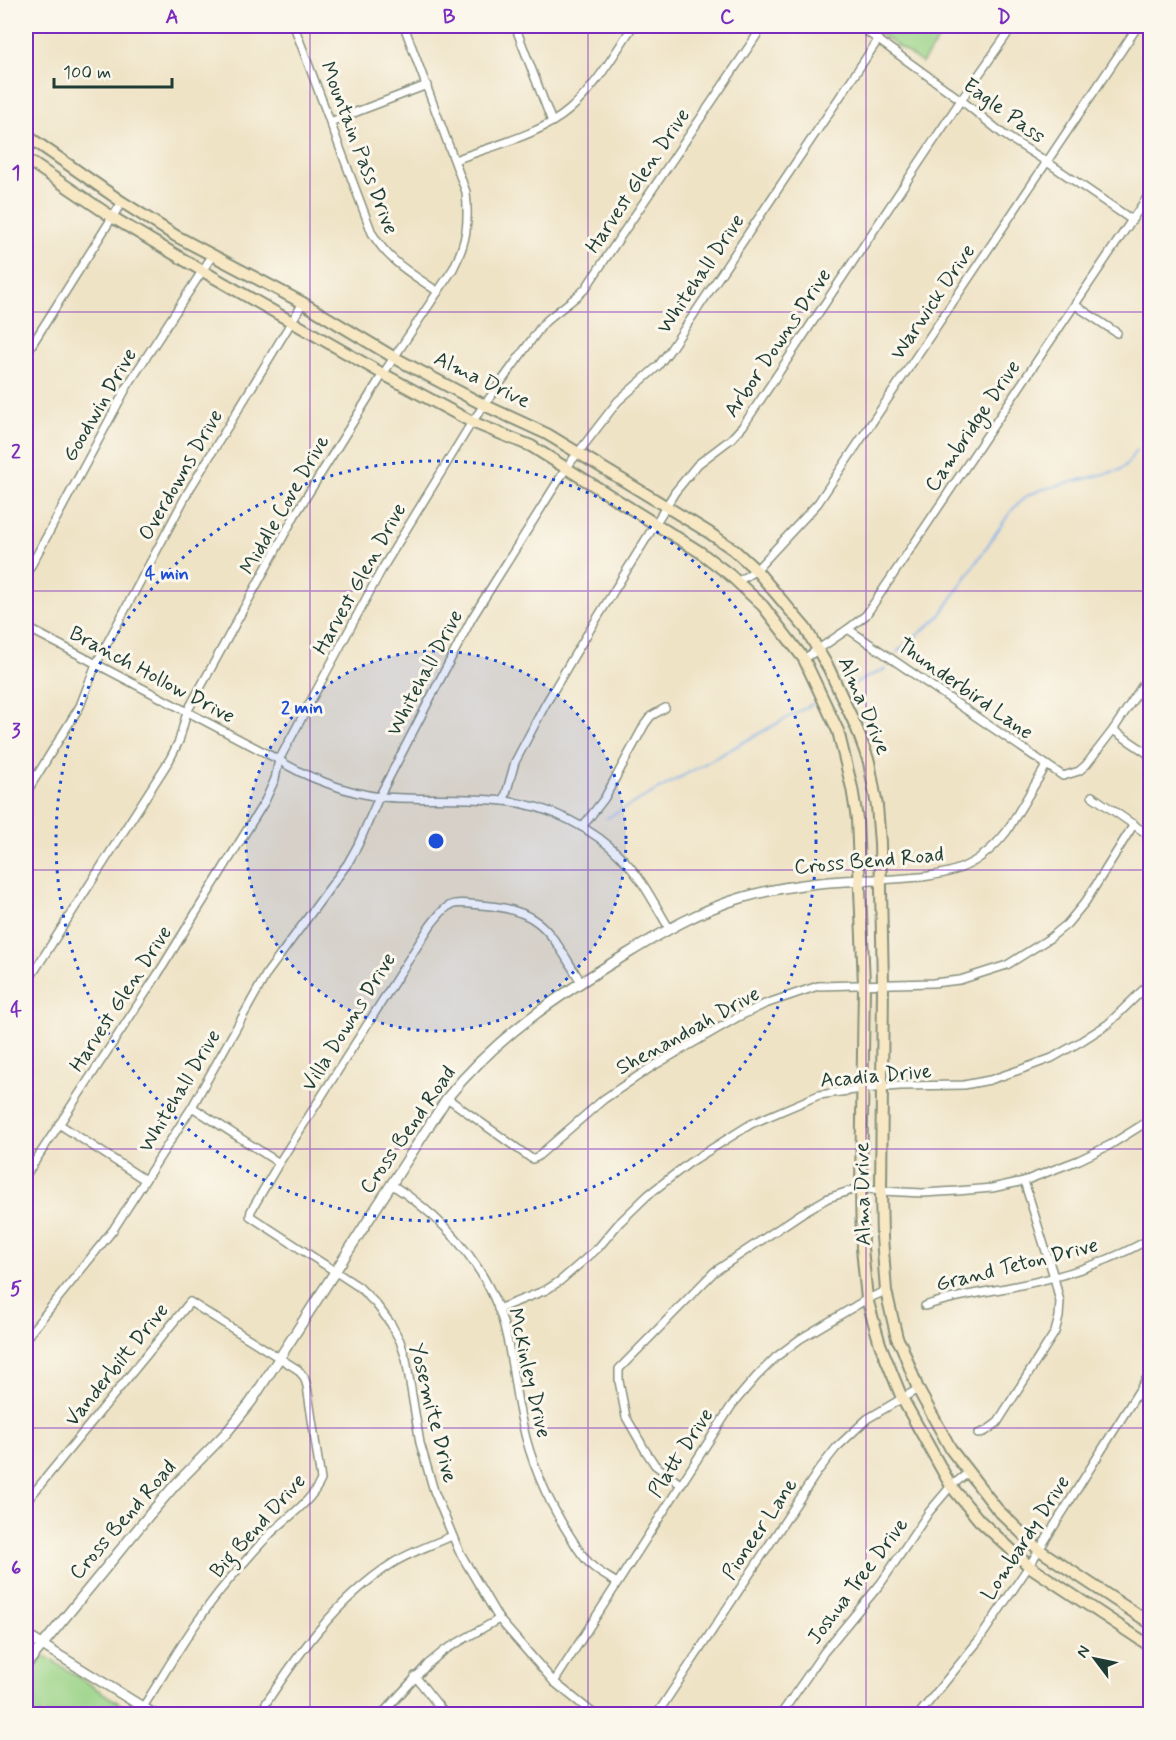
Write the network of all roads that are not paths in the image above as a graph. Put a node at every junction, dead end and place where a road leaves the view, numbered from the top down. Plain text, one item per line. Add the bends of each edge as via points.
1 (294, 26) edge
2 (404, 26) edge
3 (515, 26) edge
4 (633, 26) edge
5 (763, 26) edge
6 (859, 26) edge
7 (1013, 26) edge
8 (1138, 26) edge
9 (878, 40) junction
10 (427, 85) junction
11 (961, 100) junction
12 (330, 122) junction
13 (552, 122) junction
14 (26, 135) edge
15 (26, 159) edge
16 (455, 160) junction
17 (1047, 162) junction
18 (1150, 192) edge
19 (122, 202) junction
20 (112, 217) junction
21 (1132, 220) junction
22 (212, 256) junction
23 (201, 270) junction
24 (438, 292) junction
25 (303, 303) junction
26 (1075, 305) junction
27 (291, 322) junction
28 (1117, 333) dead end
29 (26, 354) edge
30 (395, 358) junction
31 (383, 374) junction
32 (484, 405) junction
33 (472, 422) junction
34 (576, 453) junction
35 (567, 466) junction
36 (667, 507) junction
37 (656, 524) junction
38 (756, 570) junction
39 (26, 575) edge
40 (737, 582) junction
41 (26, 627) edge
42 (849, 630) junction
43 (818, 651) junction
44 (804, 659) junction
45 (96, 664) junction
46 (1150, 674) edge
47 (665, 708) dead end
48 (187, 712) junction
49 (1113, 730) junction
50 (1150, 755) edge
51 (279, 760) junction
52 (1046, 766) junction
53 (26, 793) edge
54 (379, 796) junction
55 (1092, 796) dead end
56 (504, 801) junction
57 (1134, 824) junction
58 (582, 827) junction
59 (1150, 836) edge
60 (860, 879) junction
61 (880, 880) junction
62 (669, 928) junction
63 (581, 982) junction
64 (1150, 983) edge
65 (26, 984) edge
66 (864, 984) junction
67 (883, 984) junction
68 (882, 1088) junction
69 (862, 1089) junction
70 (447, 1098) junction
71 (192, 1107) junction
72 (1150, 1120) edge
73 (59, 1124) junction
74 (279, 1163) junction
75 (26, 1175) edge
76 (145, 1180) junction
77 (1024, 1181) junction
78 (391, 1184) junction
79 (861, 1187) junction
80 (880, 1191) junction
81 (1150, 1239) edge
82 (335, 1271) junction
83 (1054, 1277) junction
84 (886, 1291) junction
85 (867, 1299) junction
86 (925, 1306) dead end
87 (498, 1309) junction
88 (26, 1338) edge
89 (280, 1359) junction
90 (1150, 1373) edge
91 (918, 1389) junction
92 (902, 1398) junction
93 (978, 1434) dead end
94 (968, 1473) junction
95 (680, 1484) junction
96 (951, 1486) junction
97 (26, 1502) edge
98 (452, 1536) junction
99 (1038, 1549) junction
100 (1029, 1566) junction
101 (617, 1583) junction
102 (499, 1618) junction
103 (1150, 1623) edge
104 (26, 1635) edge
105 (42, 1644) junction
106 (1150, 1646) edge
107 (26, 1665) edge
108 (415, 1676) junction
109 (554, 1682) junction
110 (143, 1707) junction
111 (154, 1714) edge
112 (259, 1714) edge
113 (382, 1714) edge
114 (445, 1714) edge
115 (594, 1714) edge
116 (657, 1714) edge
117 (781, 1714) edge
118 (919, 1714) edge

1 - 12 street, Mountain Pass Drive
2 - 10 street, Middle Cove Drive
3 - 13 street
4 - 13 street via 584,95
5 - 32 street, Harvest Glen Drive via 585,289 543,324
6 - 9 street, Eagle Pass
7 - 11 street, Arbor Downs Drive
8 - 17 street, Warwick Drive
9 - 11 street, Eagle Pass
9 - 34 street, Whitehall Drive via 670,350 658,366 618,401
10 - 12 street
10 - 16 street, Middle Cove Drive
11 - 17 street, Eagle Pass via 1003,134
11 - 36 street, Arbor Downs Drive via 743,426 698,464
12 - 24 street, Mountain Pass Drive via 381,248
13 - 16 street
14 - 19 main road, Alma Drive
15 - 20 main road, Alma Drive
16 - 24 street, Middle Cove Drive via 466,192 466,236 453,269
17 - 21 street, Eagle Pass
17 - 38 street, Warwick Drive via 818,503
18 - 21 street, Cambridge Drive
19 - 20 street
19 - 22 main road, Alma Drive
20 - 23 main road, Alma Drive
20 - 29 street
21 - 26 street, Cambridge Drive
22 - 23 street, Goodwin Drive
22 - 25 main road, Alma Drive
23 - 27 main road, Alma Drive
23 - 39 street, Goodwin Drive via 128,385
24 - 30 street, Middle Cove Drive
25 - 27 street, Overdowns Drive
25 - 30 main road, Alma Drive
26 - 28 street
26 - 42 street, Cambridge Drive via 866,615
27 - 31 main road, Alma Drive
27 - 45 street, Overdowns Drive via 188,492
30 - 31 street, Middle Cove Drive
30 - 32 main road, Alma Drive
31 - 33 main road, Alma Drive
31 - 48 street, Middle Cove Drive via 295,515
32 - 33 street, Harvest Glen Drive
32 - 34 main road, Alma Drive via 547,434
33 - 35 main road, Alma Drive via 531,446
33 - 51 street, Harvest Glen Drive via 382,569
34 - 35 street, Whitehall Drive
34 - 36 main road, Alma Drive
35 - 37 main road, Alma Drive
35 - 54 street, Whitehall Drive via 472,618
36 - 37 street, Arbor Downs Drive
36 - 38 main road, Alma Drive via 734,550
37 - 40 main road, Alma Drive
37 - 56 street, Arbor Downs Drive via 545,705 515,762
38 - 40 street, Warwick Drive
38 - 43 main road, Alma Drive via 806,629
40 - 44 main road, Alma Drive via 763,606
41 - 45 street, Branch Hollow Drive
42 - 43 street, Cambridge Drive
42 - 52 street, Thunderbird Lane
43 - 44 street, Cambridge Drive
43 - 61 main road, Alma Drive via 851,714 868,762 877,806
44 - 60 main road, Alma Drive via 838,731 846,762 856,819
45 - 48 street, Branch Hollow Drive
45 - 53 street, Overdowns Drive via 80,706
46 - 49 street
47 - 58 street via 645,724 604,799
48 - 51 street, Branch Hollow Drive
48 - 65 street, Middle Cove Drive via 170,759
49 - 50 street
49 - 52 street, Thunderbird Lane via 1079,771 1063,776
51 - 54 street, Branch Hollow Drive via 343,788
51 - 73 street, Harvest Glen Drive via 265,801
52 - 61 street, Cross Bend Road via 1007,831 984,855 954,872
54 - 56 street, Branch Hollow Drive
54 - 71 street, Whitehall Drive via 348,863 267,973
55 - 57 street
56 - 58 street, Branch Hollow Drive via 556,814
57 - 59 street
57 - 67 street, Shenandoah Drive via 1079,909 1059,931 1029,952 1007,965 960,980
58 - 62 street, Branch Hollow Drive via 626,862
60 - 61 street, Cross Bend Road
60 - 62 street, Cross Bend Road via 817,882 740,898
60 - 66 main road, Alma Drive
61 - 67 main road, Alma Drive
62 - 63 street, Cross Bend Road
63 - 70 street, Cross Bend Road via 511,1033
63 - 74 street, Villa Downs Drive via 552,936 526,915 502,906 457,903 443,908
64 - 68 street, Acadia Drive via 1108,1024 1052,1058 964,1085
66 - 67 street, Shenandoah Drive
66 - 69 main road, Alma Drive
66 - 70 street, Shenandoah Drive via 818,986 738,1017 604,1099 532,1159
67 - 68 main road, Alma Drive
68 - 69 street, Acadia Drive
68 - 80 main road, Alma Drive
69 - 79 main road, Alma Drive
69 - 87 street, Acadia Drive via 819,1095 751,1124 688,1163 648,1195 560,1281
70 - 78 street, Cross Bend Road
71 - 74 street
71 - 76 street, Whitehall Drive
72 - 77 street via 1110,1145
73 - 75 street, Harvest Glen Drive
73 - 76 street
74 - 82 street, Villa Downs Drive via 250,1216
76 - 88 street, Whitehall Drive via 99,1250
77 - 80 street via 957,1191
77 - 83 street
78 - 82 street, Cross Bend Road
78 - 87 street, McKinley Drive via 435,1216 456,1237 486,1282
79 - 80 street
79 - 85 main road, Alma Drive
79 - 95 street via 828,1198 802,1213 714,1272 619,1369 626,1417 655,1465
80 - 84 main road, Alma Drive
81 - 83 street, Grand Teton Drive via 1118,1256
82 - 89 street, Cross Bend Road
82 - 98 street, Yosemite Drive via 376,1304 399,1341 406,1359 420,1443
83 - 86 street, Grand Teton Drive
83 - 93 street via 1060,1302 1055,1332 997,1423
84 - 85 street, Platt Drive
84 - 91 main road, Alma Drive via 897,1338
85 - 92 main road, Alma Drive
85 - 95 street, Platt Drive via 800,1339 769,1364 732,1405
87 - 101 street, McKinley Drive via 510,1349 522,1423 546,1493 584,1557
89 - 97 street, Vanderbilt Drive via 190,1302
89 - 105 street, Cross Bend Road via 227,1432 175,1485
89 - 110 street, Big Bend Drive via 297,1369 308,1386 321,1480 309,1499 261,1543 225,1584
90 - 99 street, Lombardy Drive
91 - 92 street, Pioneer Lane
91 - 94 main road, Alma Drive
92 - 96 main road, Alma Drive
92 - 116 street, Pioneer Lane via 850,1433 824,1463
94 - 96 street, Joshua Tree Drive
94 - 99 main road, Alma Drive via 997,1509
95 - 101 street, Platt Drive
96 - 100 main road, Alma Drive via 979,1520
96 - 117 street, Joshua Tree Drive
98 - 102 street, Yosemite Drive
98 - 112 street via 392,1564 335,1612 310,1640
99 - 100 street, Lombardy Drive
99 - 103 main road, Alma Drive
100 - 106 main road, Alma Drive
100 - 118 street, Lombardy Drive via 979,1640
101 - 109 street, Platt Drive
102 - 108 street via 446,1650
102 - 109 street, Yosemite Drive
104 - 105 street
105 - 107 street, Cross Bend Road
105 - 110 street
108 - 113 street
108 - 114 street
109 - 115 street, Yosemite Drive
110 - 111 street

